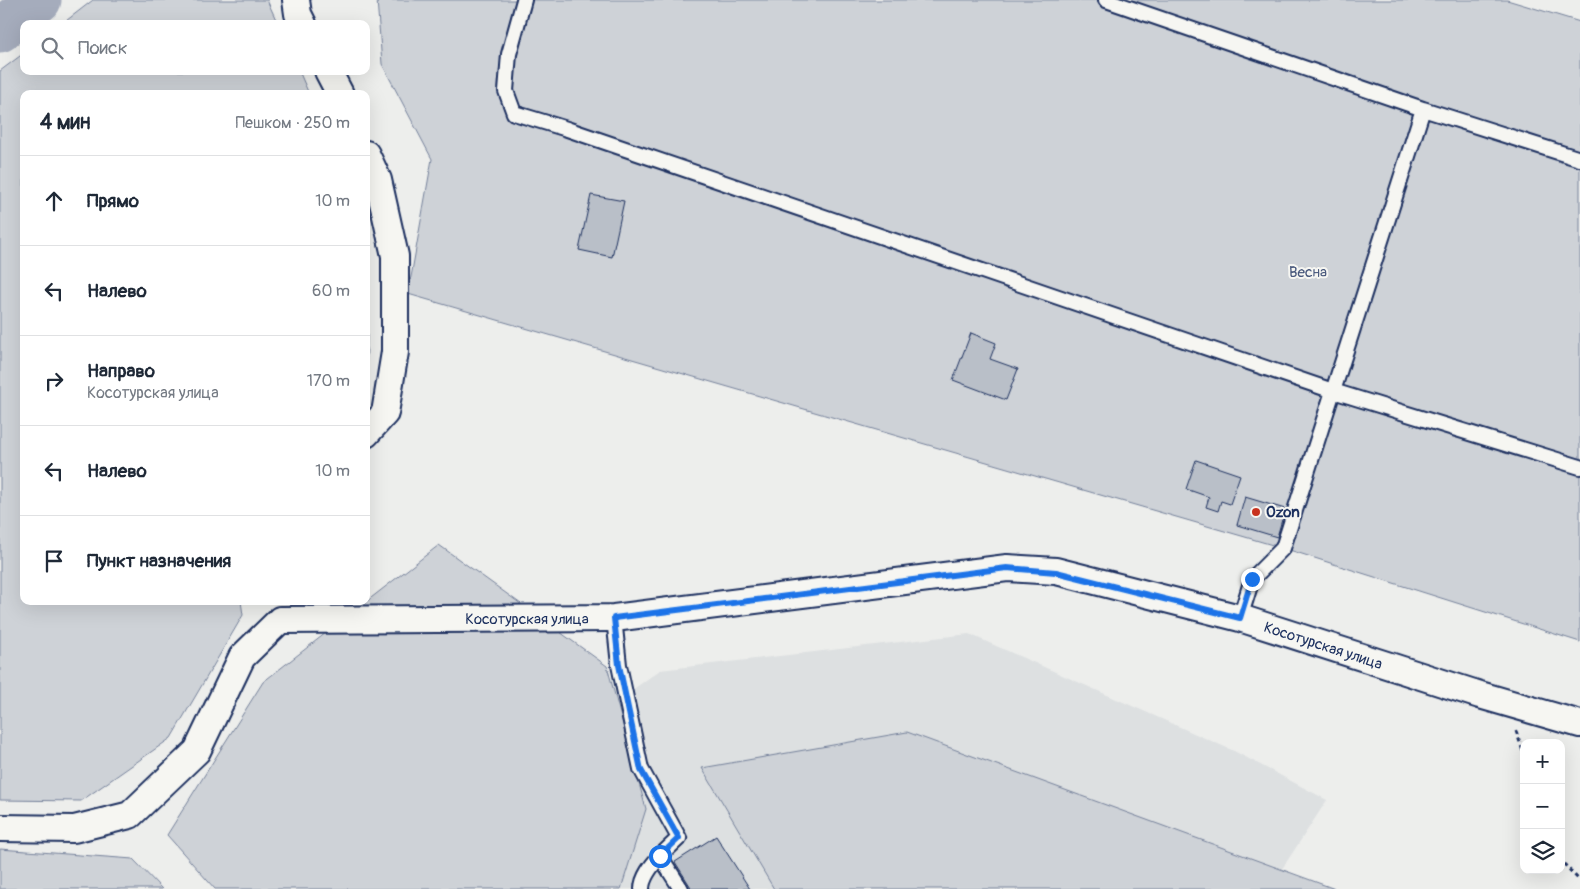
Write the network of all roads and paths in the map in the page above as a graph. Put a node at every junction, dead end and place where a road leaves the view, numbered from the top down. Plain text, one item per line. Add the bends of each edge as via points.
1 (296, 0) edge
2 (524, 0) edge
3 (1106, 0) edge
4 (301, 20) edge
5 (330, 75) edge
6 (338, 90) edge
7 (1424, 110) junction
8 (1580, 159) edge
9 (370, 163) edge
10 (1333, 391) junction
11 (370, 430) edge
12 (1580, 468) edge
13 (284, 610) edge
14 (614, 618) junction
15 (1240, 618) junction
16 (1580, 724) edge
17 (0, 828) edge
18 (660, 856) junction
19 (1565, 865) edge
20 (1580, 881) edge
21 (642, 889) edge
22 (681, 889) edge

1 - 4 street
2 - 10 lane via 509,54 506,91 514,113
3 - 7 lane
5 - 6 street
7 - 8 lane
7 - 10 lane
9 - 11 street via 378,180 396,256 394,352 386,413
10 - 12 lane
10 - 15 lane via 1283,548 1252,579
13 - 14 street, Косотурская улица
13 - 17 street, Косотурская улица via 242,657 197,751 130,815 74,829
14 - 15 street, Косотурская улица via 1007,568 1056,572
14 - 18 lane via 619,665 641,770 679,838
15 - 16 street, Косотурская улица via 1480,696
18 - 21 lane via 648,872
18 - 22 lane
19 - 20 path

